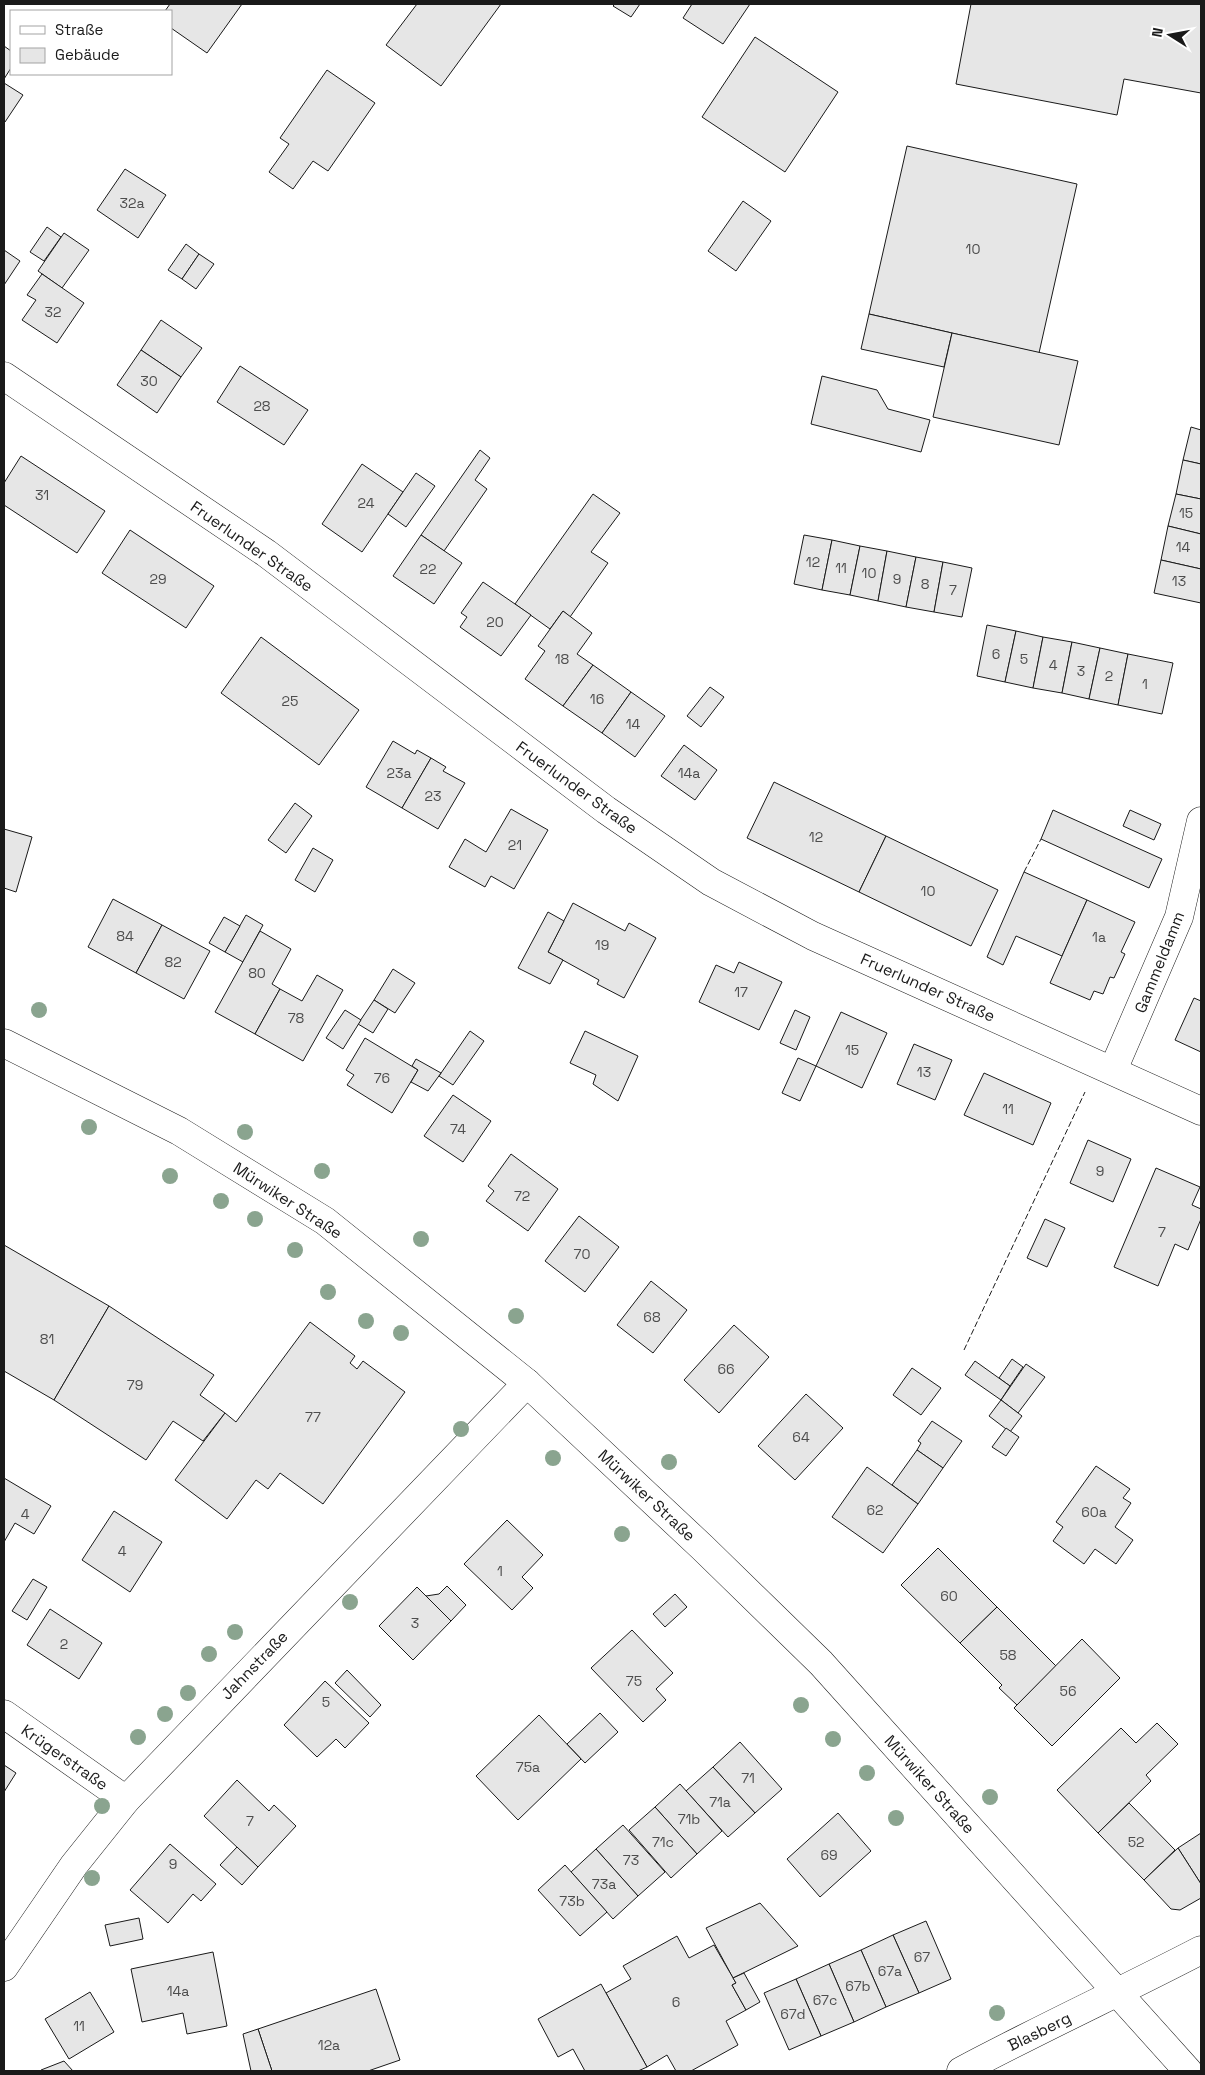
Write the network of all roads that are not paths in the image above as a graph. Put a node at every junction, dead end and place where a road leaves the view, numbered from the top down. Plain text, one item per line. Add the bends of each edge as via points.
1 (4, 376) edge
2 (1201, 821) edge
3 (4, 1043) edge
4 (1113, 1070) junction
5 (1201, 1111) edge
6 (527, 1383) junction
7 (4, 1714) edge
8 (126, 1800) junction
9 (1201, 1950) edge
10 (4, 1967) edge
11 (1118, 1993) junction
12 (961, 2071) edge
13 (1188, 2071) edge

1 - 4 street, Fruerlunder Straße via 266,553 606,810 711,882 813,936
2 - 4 street, Gammeldamm via 1179,917
3 - 6 street, Mürwiker Straße via 179,1131 325,1220
4 - 5 street, Fruerlunder Straße
6 - 8 street, Jahnstraße
6 - 11 street, Mürwiker Straße via 821,1663
7 - 8 street, Krügerstraße
8 - 10 street, Jahnstraße via 74,1865
9 - 11 street, Blasberg
11 - 12 street, Blasberg
11 - 13 street, Mürwiker Straße

